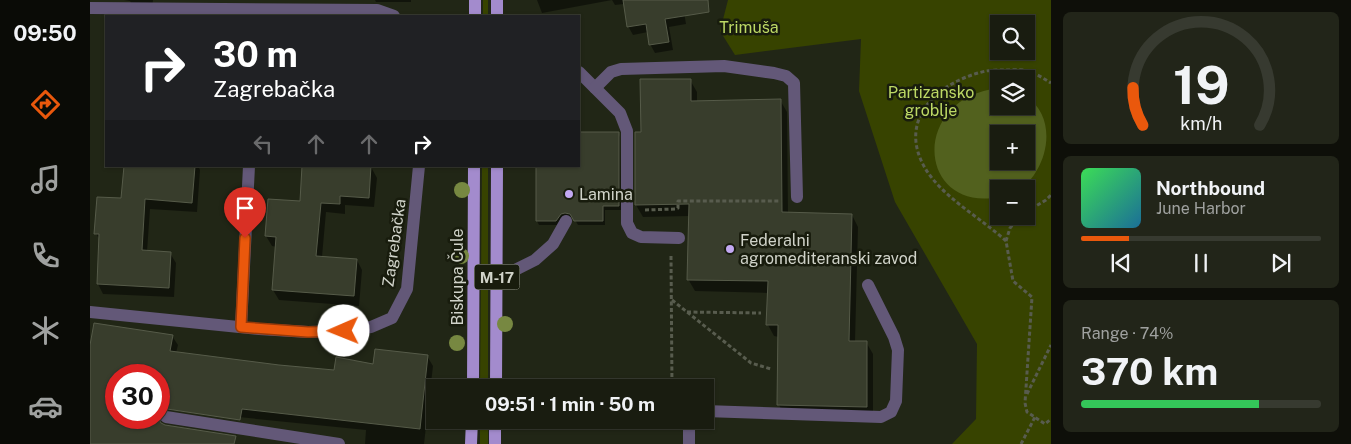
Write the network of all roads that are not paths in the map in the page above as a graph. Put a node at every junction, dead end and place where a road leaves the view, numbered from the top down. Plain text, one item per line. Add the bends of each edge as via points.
1 (475, 0) edge
2 (497, 0) edge
3 (90, 8) edge
4 (257, 13) edge
5 (391, 15) edge
6 (475, 15) edge
7 (497, 15) edge
8 (580, 73) edge
9 (595, 88) junction
10 (249, 167) edge
11 (420, 167) edge
12 (474, 167) edge
13 (497, 167) edge
14 (798, 197) road end
15 (566, 221) dead end
16 (675, 238) road end
17 (497, 279) junction
18 (868, 285) dead end
19 (90, 312) edge
20 (241, 327) junction
21 (473, 379) edge
22 (496, 379) edge
23 (714, 411) edge
24 (170, 419) edge
25 (472, 429) edge
26 (495, 429) edge
27 (689, 429) edge
28 (339, 444) edge
29 (471, 444) edge
30 (495, 444) edge
31 (688, 444) edge

1 - 6 main road
2 - 7 main road
3 - 4 street
4 - 5 street via 377,10
8 - 9 street
9 - 14 street via 611,72 621,69 724,66 786,76 794,83
9 - 16 street via 620,113 627,131 627,223 632,232 641,237
10 - 20 street
11 - 20 street, Zagrebačka via 407,289 392,318 371,327 344,331
12 - 21 main road, Biskupa Čule / M-17
13 - 17 main road, M-17
15 - 17 street via 553,244 535,260
17 - 22 main road, M-17
18 - 23 street via 898,350 896,400 891,412 882,417
19 - 20 street, Zagrebačka
24 - 28 street
25 - 29 main road
26 - 30 main road
27 - 31 street

